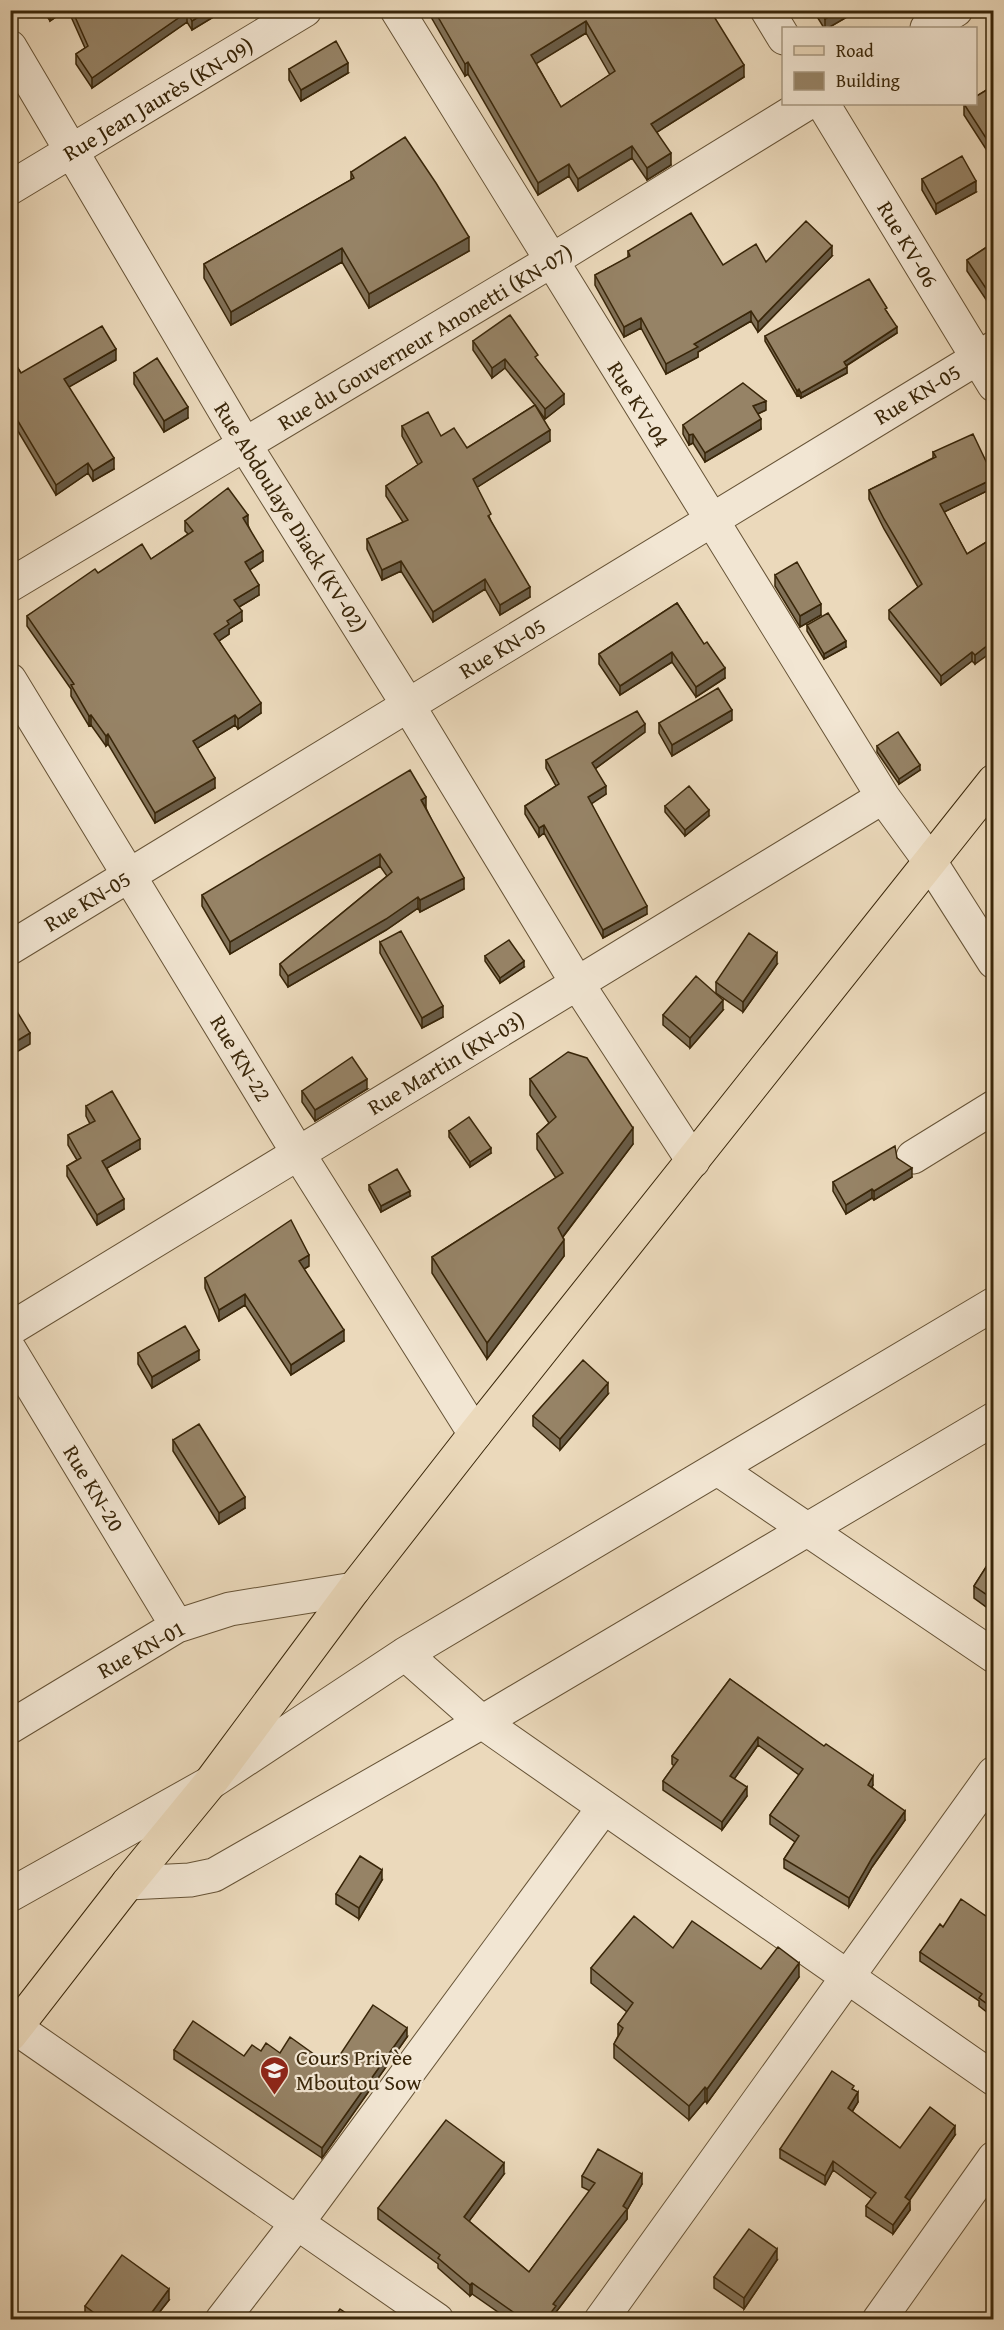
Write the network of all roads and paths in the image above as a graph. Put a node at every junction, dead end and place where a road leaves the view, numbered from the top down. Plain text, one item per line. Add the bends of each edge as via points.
1 (305, 10) edge
2 (397, 10) edge
3 (767, 10) edge
4 (956, 10) edge
5 (929, 27) edge
6 (782, 36) edge
7 (10, 47) edge
8 (804, 105) edge
9 (824, 105) edge
10 (73, 151) junction
11 (10, 188) edge
12 (551, 261) junction
13 (985, 353) edge
14 (993, 385) edge
15 (245, 445) junction
16 (711, 520) junction
17 (10, 585) edge
18 (10, 680) edge
19 (408, 705) junction
20 (993, 781) edge
21 (882, 797) junction
22 (929, 860) junction
23 (130, 875) junction
24 (10, 948) edge
25 (993, 962) edge
26 (578, 983) junction
27 (993, 1107) edge
28 (298, 1153) junction
29 (913, 1157) dead end
30 (693, 1161) junction
31 (993, 1304) edge
32 (10, 1329) edge
33 (10, 1350) edge
34 (993, 1419) edge
35 (475, 1434) junction
36 (718, 1469) junction
37 (808, 1528) junction
38 (354, 1589) junction
39 (177, 1626) junction
40 (405, 1654) junction
41 (993, 1656) edge
42 (482, 1722) junction
43 (10, 1727) edge
44 (993, 1773) edge
45 (210, 1783) junction
46 (604, 1807) junction
47 (128, 1883) junction
48 (10, 1895) edge
49 (846, 1976) junction
50 (13, 2032) edge
51 (993, 2079) edge
52 (993, 2158) edge
53 (297, 2223) junction
54 (222, 2319) edge
55 (437, 2319) edge
56 (601, 2319) edge
57 (879, 2319) edge

1 - 10 street, Rue Jean Jaurès (KN-09)
2 - 12 street, Rue KV-04
3 - 6 street
4 - 5 street
7 - 10 street, Rue Abdoulaye Diack (KV-02)
8 - 12 street, Rue du Gouverneur Anonetti (KN-07)
9 - 13 street, Rue KV-06
10 - 11 street, Rue Jean Jaurès (KN-09)
10 - 15 street, Rue Abdoulaye Diack (KV-02)
12 - 15 street, Rue du Gouverneur Anonetti (KN-07)
12 - 16 street, Rue KV-04
13 - 14 street, Rue KV-06
13 - 16 street, Rue KN-05
15 - 17 street, Rue du Gouverneur Anonetti (KN-07)
15 - 19 street, Rue Abdoulaye Diack (KV-02)
16 - 19 street, Rue KN-05
16 - 21 street, Rue KV-04
18 - 23 street, Rue KN-22
19 - 23 street, Rue KN-05
19 - 26 street, Rue Abdoulaye Diack (KV-02)
20 - 22 main road
21 - 22 street, Rue KV-04
21 - 26 street, Rue Martin (KN-03)
22 - 25 street, Rue KV-04
22 - 30 main road
23 - 24 street, Rue KN-05
23 - 28 street, Rue KN-22
26 - 28 street, Rue Martin (KN-03)
26 - 30 street, Rue Abdoulaye Diack (KV-02)
27 - 29 street
28 - 32 street, Rue Martin (KN-03)
28 - 35 street, Rue KN-22
30 - 35 main road
31 - 36 street
33 - 39 street, Rue KN-20
34 - 37 street
35 - 38 main road
36 - 37 street
36 - 40 street
37 - 41 street
37 - 42 street
38 - 39 street, Rue KN-01 via 230,1609
38 - 45 main road
39 - 43 street, Rue KN-01
40 - 42 street
40 - 45 street
42 - 46 street
42 - 47 street via 214,1875
44 - 49 street
45 - 47 main road
45 - 48 street
46 - 49 street
46 - 53 street
47 - 50 main road
49 - 51 street
49 - 56 street
50 - 53 street
52 - 57 street
53 - 54 street
53 - 55 street

